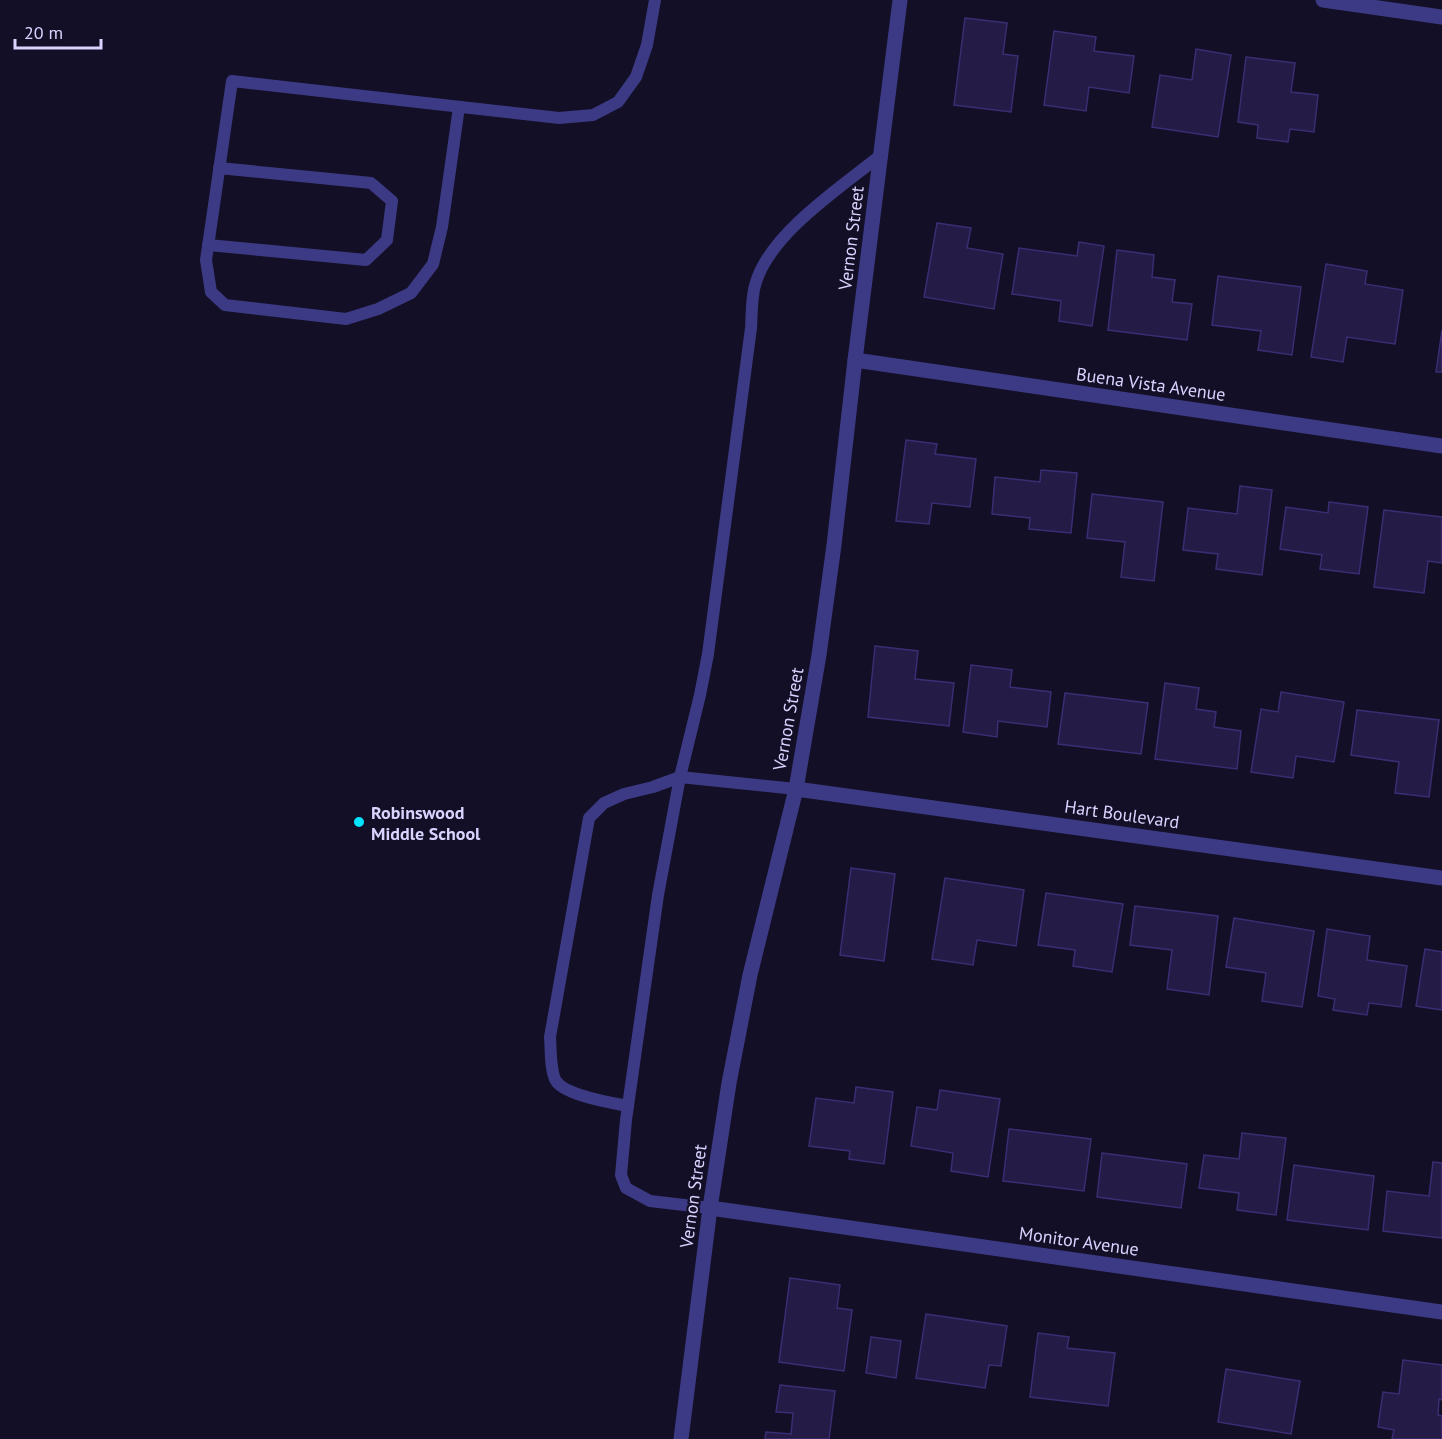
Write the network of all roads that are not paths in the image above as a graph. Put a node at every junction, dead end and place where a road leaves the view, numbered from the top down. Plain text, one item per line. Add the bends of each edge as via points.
1 (655, 0) edge
2 (900, 0) edge
3 (1323, 0) edge
4 (1442, 17) edge
5 (459, 107) junction
6 (881, 155) junction
7 (219, 168) junction
8 (208, 245) junction
9 (855, 360) junction
10 (1442, 446) edge
11 (680, 777) junction
12 (796, 789) junction
13 (1442, 878) edge
14 (628, 1106) junction
15 (710, 1208) junction
16 (1442, 1312) edge
17 (681, 1439) edge

1 - 5 lane via 647,45 636,77 618,102 593,115 559,118
2 - 6 street, Vernon Street
3 - 4 street
5 - 7 lane via 232,81
5 - 8 lane via 433,264 411,293 346,319 225,305 212,292 206,260
6 - 9 street, Vernon Street
6 - 11 lane via 786,235 773,249 755,284 708,654
7 - 8 lane
7 - 8 lane via 372,183 392,201 387,240 366,260
9 - 10 street, Buena Vista Avenue
9 - 12 street, Vernon Street via 819,655
11 - 12 lane
11 - 14 lane via 658,896
11 - 14 lane via 604,803 589,818 550,1038 556,1081 602,1102
12 - 13 street, Hart Boulevard
12 - 15 street, Vernon Street via 750,975
14 - 15 lane via 621,1175 626,1188 650,1201
15 - 16 street, Monitor Avenue
15 - 17 street, Vernon Street

